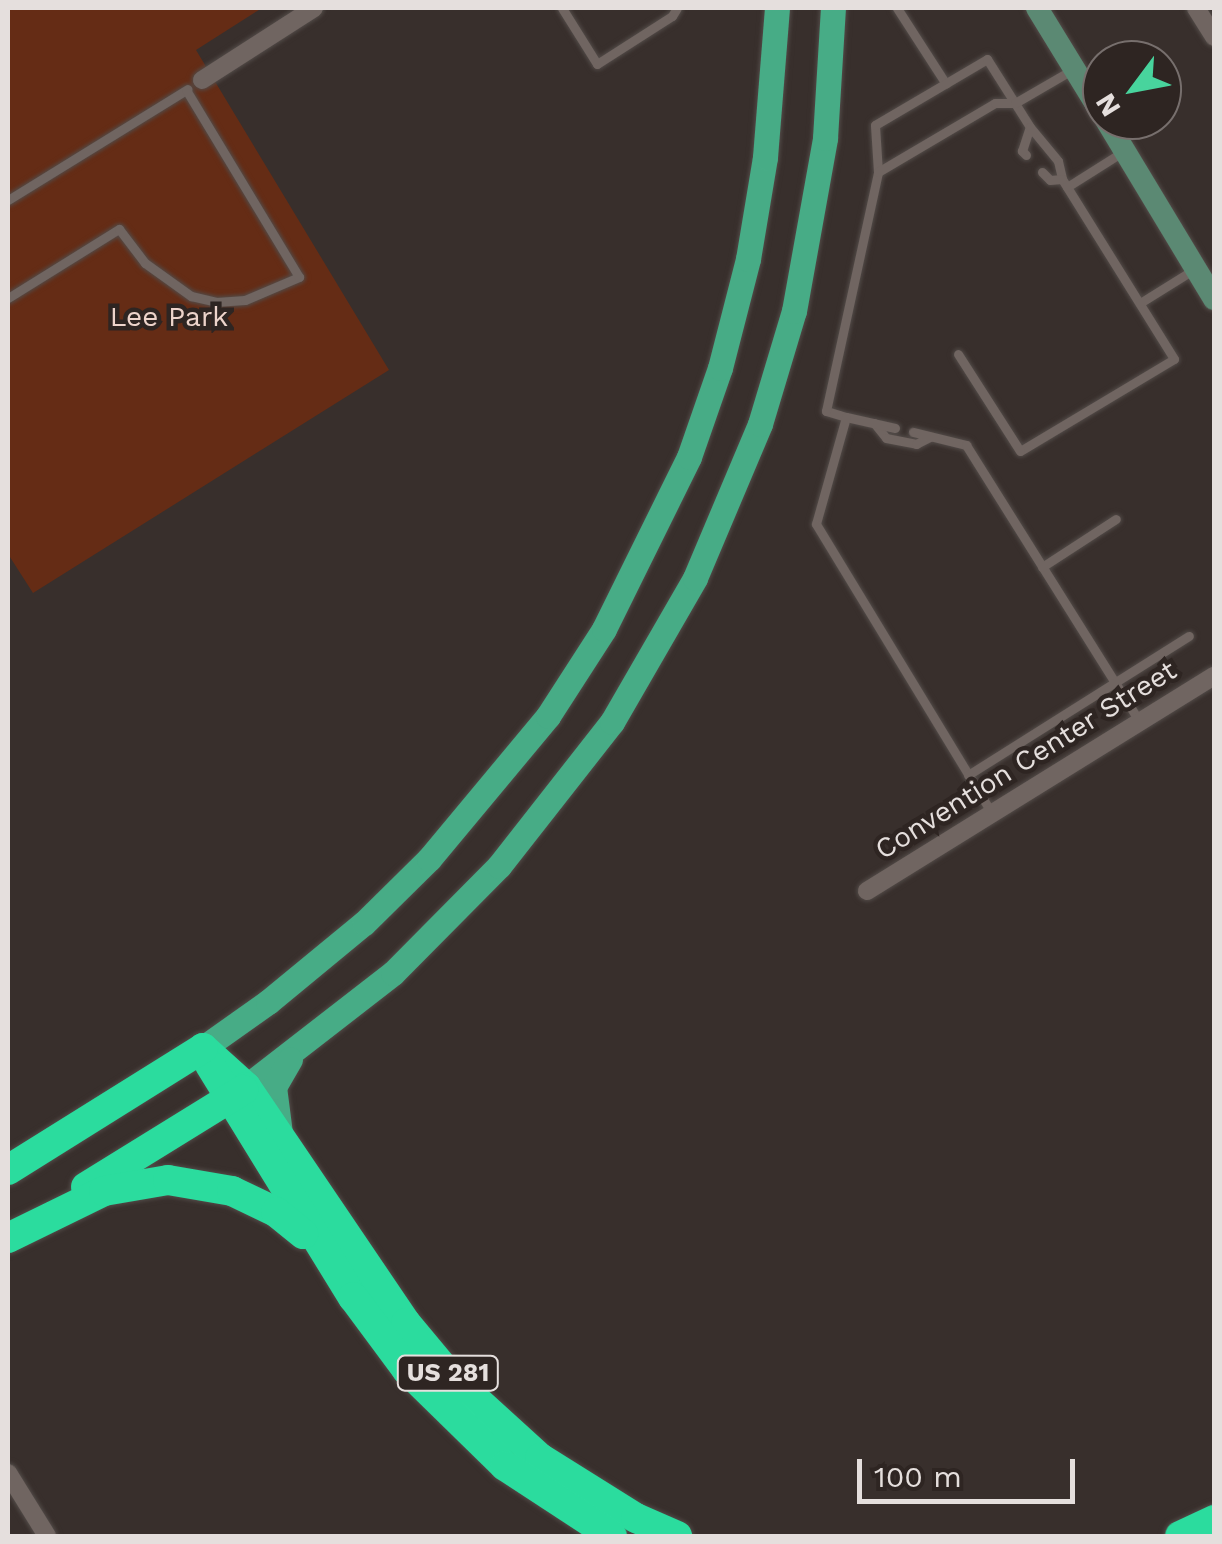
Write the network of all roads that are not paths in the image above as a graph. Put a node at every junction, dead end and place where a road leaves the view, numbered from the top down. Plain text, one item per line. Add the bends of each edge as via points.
1 (314, 8) edge
2 (562, 8) edge
3 (677, 8) edge
4 (777, 8) edge
5 (833, 8) edge
6 (898, 8) edge
7 (1037, 8) edge
8 (1196, 8) edge
9 (1214, 37) edge
10 (1074, 68) junction
11 (1082, 81) edge
12 (946, 84) junction
13 (194, 85) junction
14 (1014, 103) junction
15 (1030, 127) junction
16 (1118, 140) edge
17 (1124, 151) junction
18 (1026, 155) dead end
19 (878, 172) junction
20 (1042, 172) dead end
21 (1065, 183) junction
22 (8, 200) edge
23 (1196, 268) junction
24 (8, 298) edge
25 (1214, 298) edge
26 (1140, 303) junction
27 (958, 354) dead end
28 (846, 417) junction
29 (874, 423) junction
30 (895, 428) dead end
31 (912, 432) dead end
32 (930, 437) junction
33 (1116, 520) dead end
34 (1042, 567) junction
35 (1189, 636) dead end
36 (1214, 676) edge
37 (1115, 683) junction
38 (1140, 722) junction
39 (968, 775) junction
40 (992, 814) junction
41 (867, 892) dead end
42 (203, 1048) junction
43 (300, 1048) junction
44 (237, 1093) junction
45 (284, 1143) junction
46 (8, 1170) edge
47 (8, 1237) edge
48 (354, 1297) junction
49 (8, 1473) edge
50 (1214, 1520) edge
51 (46, 1536) edge
52 (612, 1536) edge
53 (678, 1536) edge
54 (1180, 1536) edge

1 - 13 street
2 - 3 lane via 597,64
4 - 42 main road via 765,157 720,368 682,474 604,629 538,730 430,859 364,924
5 - 43 main road via 823,154 794,311 760,424 695,578 612,722 556,800 426,942
6 - 12 lane
7 - 10 main road
8 - 9 street
10 - 11 main road
10 - 14 lane
12 - 14 lane via 988,59
12 - 19 lane via 875,125
13 - 22 lane
13 - 24 lane via 299,277 245,300 191,296 145,263 120,228
14 - 15 lane
14 - 19 lane via 995,102
15 - 18 lane
15 - 21 lane via 1058,161
16 - 17 main road
17 - 21 lane
17 - 23 main road
19 - 28 lane via 826,411
20 - 21 lane
21 - 26 lane
23 - 25 main road
23 - 26 lane
26 - 27 lane via 1174,358 1020,451
28 - 29 lane
28 - 39 lane via 816,524
29 - 30 lane
29 - 32 lane via 886,438 916,444
31 - 32 lane
32 - 34 lane via 966,445
33 - 34 lane
34 - 37 lane
35 - 37 lane
36 - 38 street, Convention Center Street
37 - 38 lane
37 - 39 lane
38 - 40 street, Convention Center Street
39 - 40 lane
40 - 41 street, Convention Center Street
42 - 44 highway, US 281
42 - 46 highway
43 - 44 main road
43 - 45 main road, US 281 via 274,1088
44 - 45 highway, US 281
44 - 47 highway, US 281
44 - 48 highway, US 281
45 - 53 highway, US 281 via 406,1323 451,1377 540,1458
47 - 48 highway, US 281 via 104,1192 146,1181 193,1181 276,1212 312,1243
48 - 52 highway, US 281 via 452,1419 534,1488
49 - 51 street
50 - 54 highway

